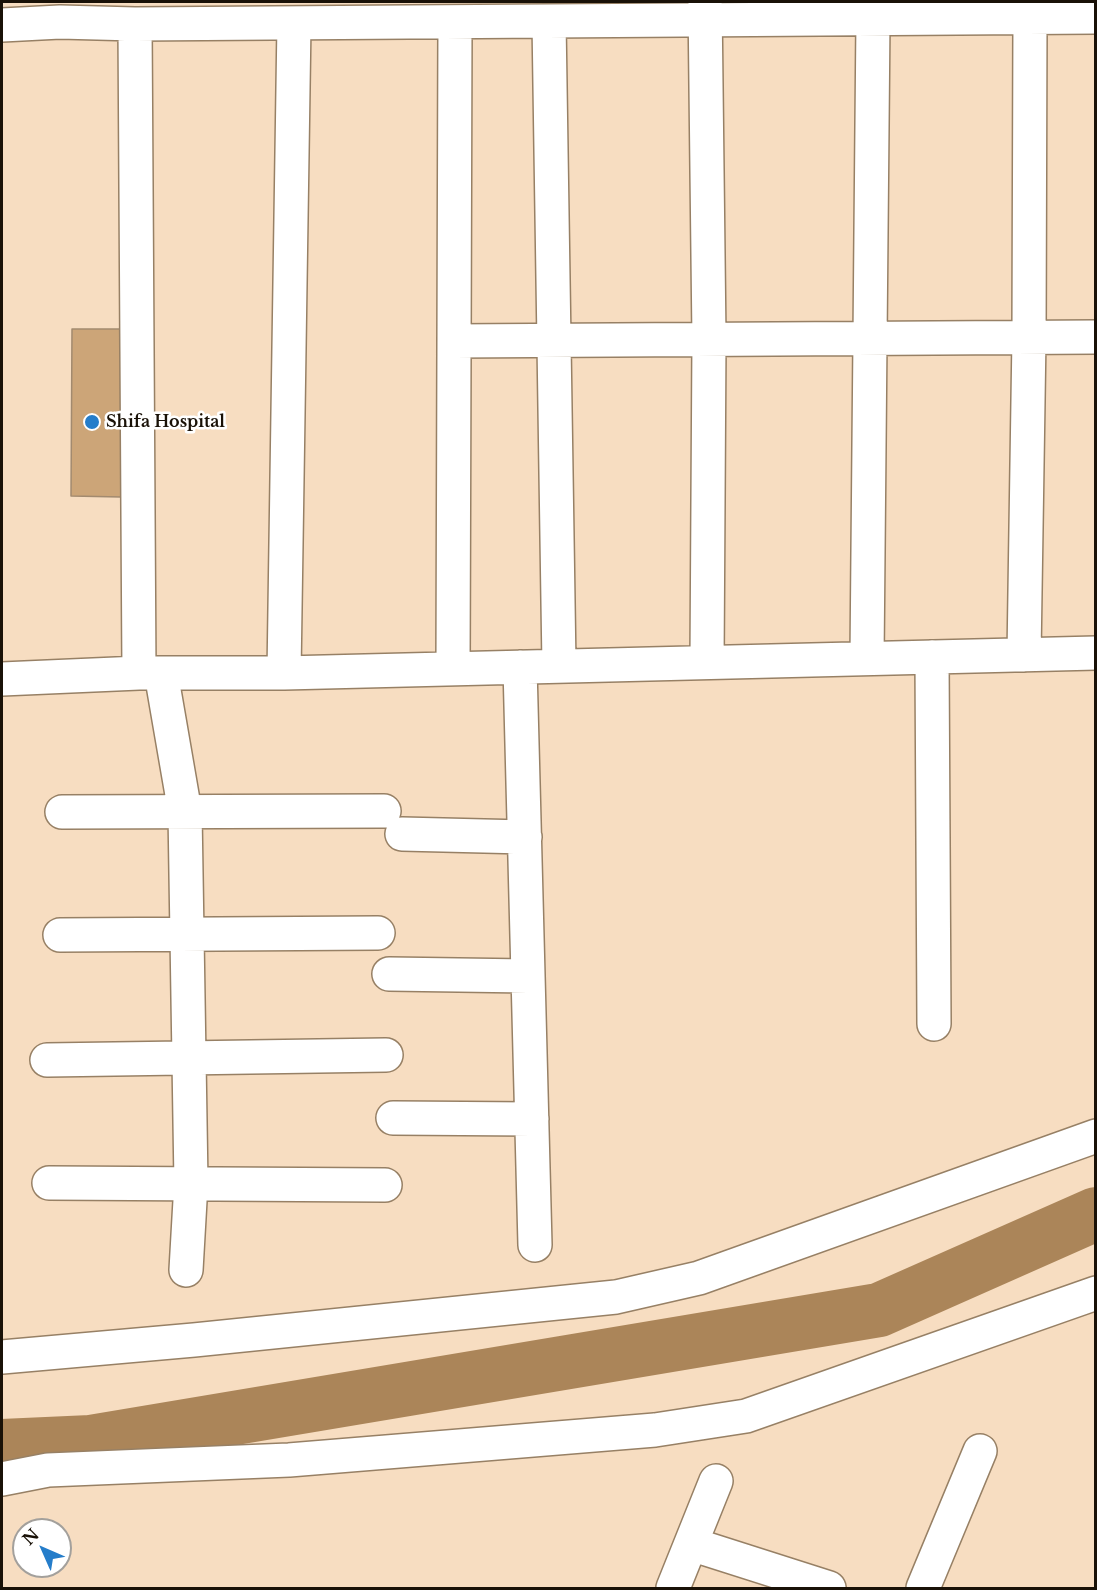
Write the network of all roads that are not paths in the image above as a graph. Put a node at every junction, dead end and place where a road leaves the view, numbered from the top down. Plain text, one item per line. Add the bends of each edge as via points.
1 (705, 11) edge
2 (61, 12) edge
3 (1024, 12) edge
4 (253, 13) edge
5 (888, 13) edge
6 (536, 15) edge
7 (1095, 17) edge
8 (456, 22) junction
9 (294, 23) junction
10 (135, 24) junction
11 (2, 25) edge
12 (1029, 337) junction
13 (1095, 337) edge
14 (871, 338) junction
15 (709, 339) junction
16 (555, 340) junction
17 (454, 341) junction
18 (1095, 653) edge
19 (1024, 655) junction
20 (932, 657) junction
21 (867, 658) junction
22 (707, 662) junction
23 (559, 666) junction
24 (520, 667) junction
25 (453, 668) junction
26 (150, 673) junction
27 (284, 673) junction
28 (2, 679) edge
29 (62, 812) dead end
30 (185, 812) junction
31 (525, 837) junction
32 (378, 933) dead end
33 (187, 934) junction
34 (60, 935) dead end
35 (389, 974) dead end
36 (528, 976) junction
37 (934, 1024) dead end
38 (386, 1055) dead end
39 (189, 1058) junction
40 (47, 1060) dead end
41 (393, 1118) dead end
42 (532, 1119) junction
43 (1095, 1136) edge
44 (49, 1183) dead end
45 (191, 1183) junction
46 (386, 1185) dead end
47 (535, 1245) dead end
48 (186, 1270) dead end
49 (1095, 1293) edge
50 (2, 1357) edge
51 (980, 1451) dead end
52 (2, 1479) edge
53 (716, 1481) dead end
54 (691, 1544) junction
55 (673, 1588) edge
56 (829, 1588) edge
57 (923, 1588) edge

1 - 5 street
1 - 6 street
1 - 15 street
2 - 10 street
2 - 11 street
3 - 5 street
3 - 7 street
3 - 12 street
4 - 9 street
4 - 10 street
5 - 14 street
6 - 8 street
6 - 16 street
8 - 9 street
8 - 17 street
9 - 27 street
10 - 26 street
12 - 13 street
12 - 14 street
12 - 19 street
14 - 15 street
14 - 21 street
15 - 16 street
15 - 22 street
16 - 17 street
16 - 23 street
17 - 25 street
18 - 19 street
19 - 20 street
20 - 21 street
20 - 37 street
21 - 22 street
22 - 23 street
23 - 24 street
24 - 25 street
24 - 31 street
25 - 27 street
26 - 27 street
26 - 28 street
26 - 30 street
29 - 30 street
30 - 31 street via 393,822
30 - 33 street
31 - 36 street
32 - 33 street
33 - 34 street
33 - 39 street
35 - 36 street
36 - 42 street
38 - 39 street
39 - 40 street
39 - 45 street
41 - 42 street
42 - 47 street
43 - 50 street via 699,1278 616,1297
44 - 45 street
45 - 46 street
45 - 48 street
49 - 52 street via 746,1416 656,1430 289,1460 48,1470
51 - 57 street
53 - 54 street
54 - 55 street
54 - 56 street

